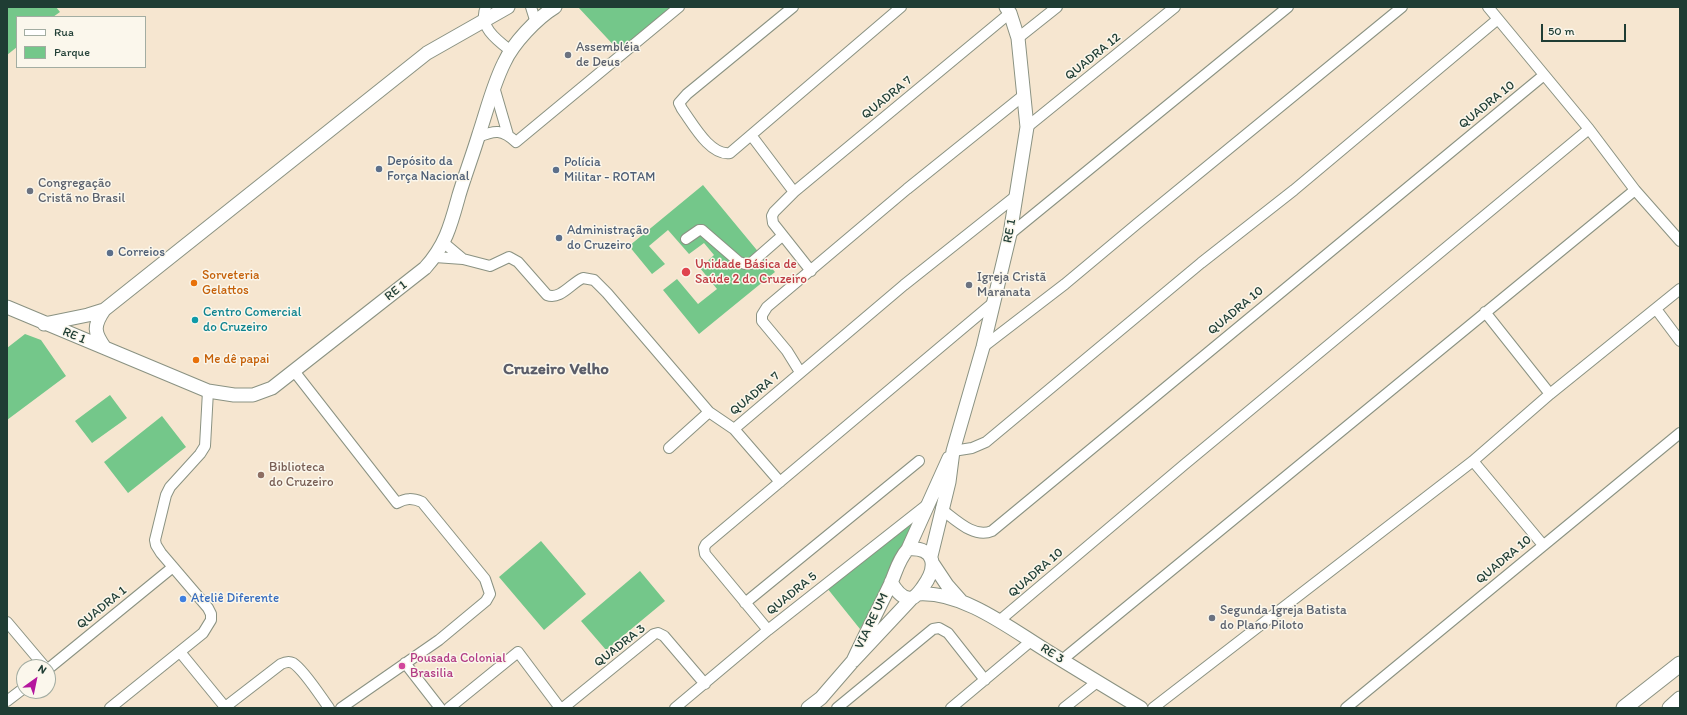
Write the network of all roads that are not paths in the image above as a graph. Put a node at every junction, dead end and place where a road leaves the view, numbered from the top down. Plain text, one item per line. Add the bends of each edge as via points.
1 (508, 7) edge
2 (531, 7) edge
3 (555, 7) edge
4 (679, 7) edge
5 (793, 7) edge
6 (901, 7) edge
7 (1057, 7) edge
8 (1175, 7) edge
9 (1288, 7) edge
10 (1402, 7) edge
11 (1488, 7) edge
12 (1008, 10) edge
13 (485, 13) edge
14 (1498, 19) junction
15 (536, 23) junction
16 (1018, 38) junction
17 (511, 51) junction
18 (1544, 76) junction
19 (494, 87) junction
20 (1024, 95) junction
21 (1027, 127) junction
22 (1589, 129) junction
23 (508, 135) junction
24 (751, 136) junction
25 (478, 137) junction
26 (1635, 190) junction
27 (794, 192) junction
28 (1016, 196) junction
29 (1010, 234) junction
30 (782, 236) junction
31 (686, 239) dead end
32 (1680, 241) edge
33 (444, 243) junction
34 (435, 258) junction
35 (463, 259) junction
36 (811, 271) junction
37 (1680, 289) edge
38 (994, 302) junction
39 (7, 307) edge
40 (1656, 308) junction
41 (104, 310) junction
42 (1485, 312) junction
43 (44, 324) junction
44 (1680, 341) edge
45 (983, 347) junction
46 (105, 348) junction
47 (294, 370) junction
48 (800, 372) junction
49 (208, 391) junction
50 (1550, 394) junction
51 (709, 412) junction
52 (734, 429) junction
53 (1680, 433) edge
54 (668, 448) dead end
55 (953, 451) junction
56 (919, 461) dead end
57 (1473, 461) junction
58 (780, 482) junction
59 (928, 504) junction
60 (941, 509) junction
61 (1543, 545) junction
62 (908, 549) junction
63 (932, 560) junction
64 (173, 567) junction
65 (891, 582) junction
66 (915, 596) junction
67 (962, 602) junction
68 (745, 603) junction
69 (999, 621) junction
70 (7, 622) edge
71 (768, 630) junction
72 (1032, 641) junction
73 (180, 652) junction
74 (38, 659) edge
75 (1062, 660) junction
76 (853, 661) junction
77 (56, 662) edge
78 (405, 663) junction
79 (1680, 664) edge
80 (986, 680) junction
81 (1097, 682) junction
82 (705, 684) junction
83 (16, 694) edge
84 (1680, 699) edge
85 (7, 701) edge
86 (110, 708) edge
87 (225, 708) edge
88 (329, 708) edge
89 (341, 708) edge
90 (440, 708) edge
91 (449, 708) edge
92 (560, 708) edge
93 (563, 708) edge
94 (675, 708) edge
95 (808, 708) edge
96 (837, 708) edge
97 (952, 708) edge
98 (1064, 708) edge
99 (1141, 708) edge
100 (1153, 708) edge
101 (1346, 708) edge
102 (1624, 708) edge
103 (1670, 708) edge

1 - 13 street, RE 1
2 - 15 street
3 - 15 street, RE 1
4 - 23 street via 516,142
5 - 24 street via 680,100 679,105 714,150 724,154 730,153
6 - 24 street
7 - 16 street
8 - 21 street, QUADRA 12
9 - 29 street
10 - 45 street via 1065,284
11 - 14 street
12 - 16 street, RE 1
12 - 27 street, QUADRA 7
13 - 17 street via 494,37
13 - 41 street, RE 1 via 427,53
14 - 18 street
14 - 55 street via 986,442 972,448
15 - 17 street, RE 1
16 - 20 street, RE 1
17 - 19 street, RE 1 via 504,61
18 - 22 street
18 - 60 street, QUADRA 10 via 992,531 980,533 971,530
19 - 23 street
19 - 25 street, RE 1
20 - 21 street, RE 1
20 - 36 street via 907,189
21 - 28 street, RE 1
22 - 26 street
22 - 69 street, QUADRA 10
23 - 25 street via 489,132
24 - 27 street
25 - 33 street, RE 1
26 - 32 street
26 - 42 street
27 - 30 street, QUADRA 7 via 772,216 773,223
28 - 29 street, RE 1
28 - 48 street, QUADRA 7
29 - 38 street, RE 1
30 - 31 street via 750,264 739,262 702,230
30 - 36 street
33 - 34 street, RE 1
33 - 35 street, QUADRA 7
34 - 35 street, QUADRA 7
34 - 47 street, RE 1
35 - 51 street, QUADRA 7 via 490,266 504,258 514,259 547,295 551,296 559,294 583,278 594,280
36 - 48 street via 762,314 762,321 787,351
37 - 40 street
38 - 45 street, RE 1
38 - 58 street
39 - 43 street, RE 1
40 - 44 street
40 - 50 street
41 - 43 street, RE 1
41 - 46 street, RE 1 via 97,320 96,328 99,340
42 - 50 street
42 - 75 street
43 - 46 street, RE 1
45 - 55 street, RE 1
46 - 49 street, RE 1
47 - 49 street, RE 1 via 272,388 253,395
47 - 78 street via 397,503 407,499 422,502 490,588 486,600 440,640
48 - 52 street, QUADRA 7
49 - 64 street via 206,446 170,486 155,540
50 - 57 street
51 - 52 street, QUADRA 7
51 - 54 street
52 - 58 street
53 - 61 street, QUADRA 10
55 - 59 street, RE 1
55 - 60 street, RE 1 via 949,482
56 - 68 street
57 - 61 street
57 - 100 street
58 - 68 street via 709,541 704,548 705,554 734,586
59 - 62 street, RE 1
59 - 71 street, QUADRA 5
60 - 63 street, RE 1
61 - 101 street, QUADRA 10
62 - 63 street via 922,549
62 - 65 street via 896,565
63 - 66 street via 932,574
63 - 67 street, RE 3 via 947,585
64 - 73 street via 211,614 210,625
64 - 77 street, QUADRA 1
65 - 66 street via 901,595 907,598
65 - 76 street, VIA RE UM
66 - 67 street, RE 3 via 938,594
66 - 76 street, VIA RE UM
67 - 69 street, RE 3
68 - 71 street
69 - 72 street, RE 3
70 - 74 street
71 - 82 street, QUADRA 5
72 - 75 street, RE 3
72 - 80 street
73 - 86 street
73 - 87 street
75 - 81 street, RE 3
76 - 95 street, VIA RE UM via 821,698
78 - 89 street
78 - 90 street
79 - 102 main road
80 - 96 street via 948,633 939,628 933,629
80 - 97 street
81 - 98 street
81 - 99 street, RE 3
82 - 93 street, QUADRA 3 via 664,636 658,633
82 - 94 street, QUADRA 5
83 - 85 street
84 - 103 main road
87 - 88 street via 281,664 292,662
91 - 92 street via 518,652

